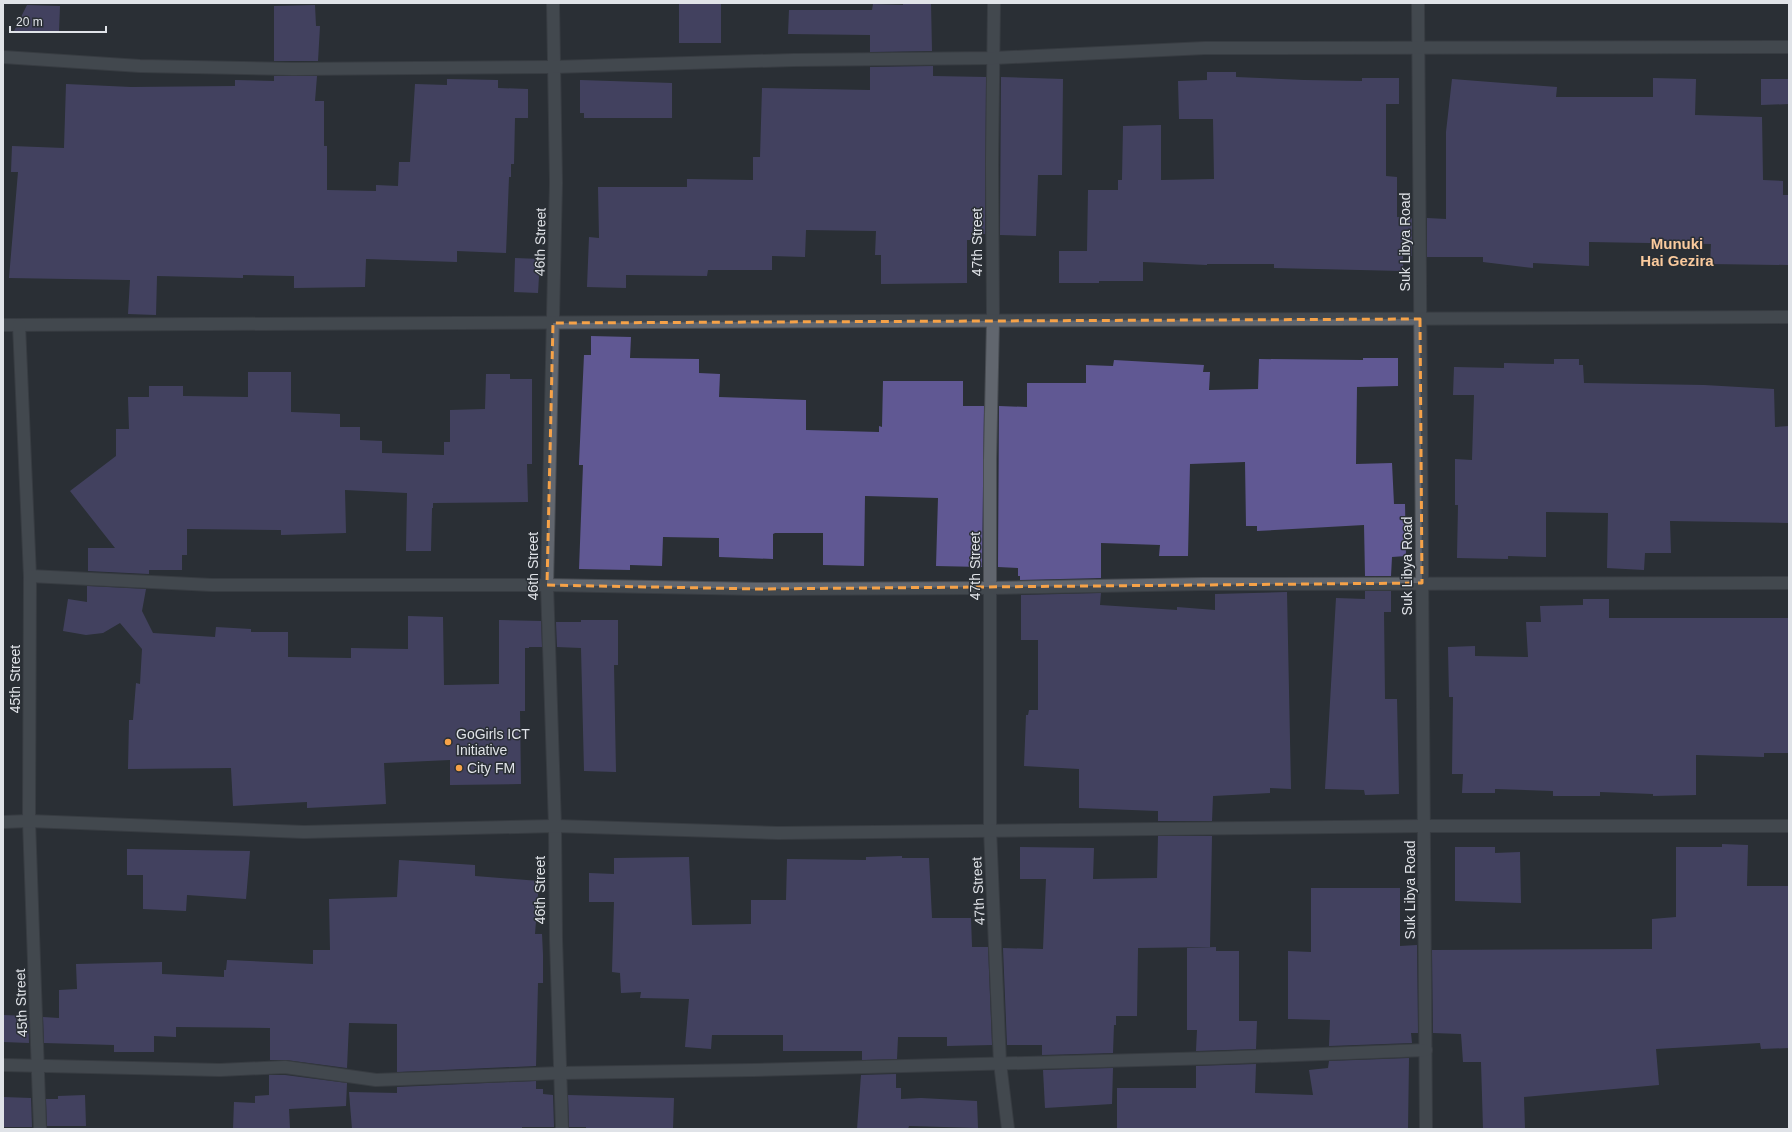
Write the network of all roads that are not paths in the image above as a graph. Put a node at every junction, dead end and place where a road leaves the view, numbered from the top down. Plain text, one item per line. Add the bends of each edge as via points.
1 (553, 3) edge
2 (994, 3) edge
3 (1418, 3) edge
4 (1789, 47) edge
5 (1419, 48) junction
6 (3, 57) edge
7 (994, 58) junction
8 (553, 67) junction
9 (1789, 317) edge
10 (1420, 319) junction
11 (993, 321) junction
12 (553, 323) junction
13 (3, 325) edge
14 (19, 325) junction
15 (30, 576) junction
16 (1422, 583) junction
17 (1789, 583) edge
18 (547, 585) junction
19 (990, 588) junction
20 (29, 821) junction
21 (3, 822) edge
22 (555, 826) junction
23 (1424, 826) junction
24 (1789, 826) edge
25 (990, 829) junction
26 (1426, 1050) junction
27 (1000, 1063) junction
28 (3, 1064) edge
29 (39, 1065) junction
30 (560, 1073) junction
31 (40, 1129) edge
32 (562, 1129) edge
33 (1008, 1129) edge
34 (1426, 1129) edge

1 - 8 street, 46th Street
2 - 7 street, 47th Street
3 - 5 street, Suk Libya Road
4 - 5 street
5 - 7 street via 1205,48
5 - 10 street, Suk Libya Road
6 - 8 street via 156,67
7 - 8 street via 794,60
7 - 11 street, 47th Street
8 - 12 street, 46th Street via 556,183
9 - 10 street
10 - 11 street
10 - 16 street, Suk Libya Road
11 - 12 street
11 - 19 street, 47th Street
12 - 14 street
12 - 18 street, 46th Street
13 - 14 street
14 - 15 street, 45th Street
15 - 18 street via 212,585
15 - 20 street, 45th Street
16 - 17 street
16 - 19 street
16 - 23 street, Suk Libya Road
18 - 19 street via 758,589
18 - 22 street, 46th Street
19 - 25 street, 47th Street
20 - 21 street
20 - 22 street via 304,832
20 - 29 street, 45th Street
22 - 25 street via 778,833
22 - 30 street, 46th Street
23 - 24 street
23 - 25 street
23 - 26 street, Suk Libya Road
25 - 27 street, 47th Street
26 - 27 street
26 - 34 street, Suk Libya Road
27 - 30 street
27 - 33 street, 47th Street
28 - 29 street
29 - 30 street via 220,1070 285,1067 376,1080
29 - 31 street, 45th Street
30 - 32 street, 46th Street

